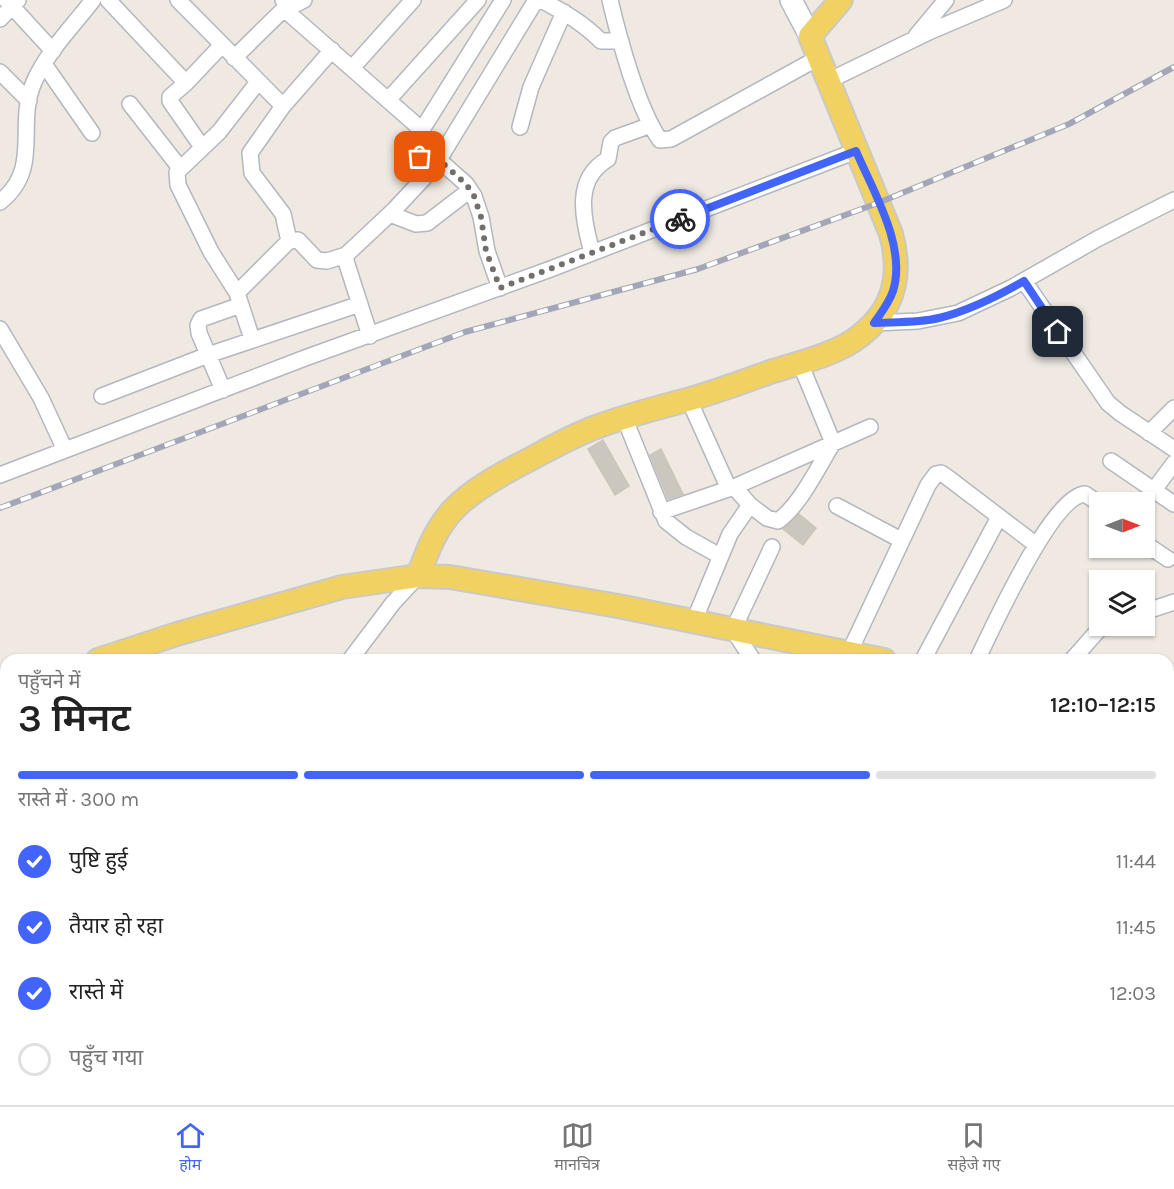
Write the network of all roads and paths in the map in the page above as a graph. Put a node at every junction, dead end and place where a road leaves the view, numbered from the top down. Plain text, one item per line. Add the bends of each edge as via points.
1 (93, 0) edge
2 (108, 0) edge
3 (178, 0) edge
4 (413, 0) edge
5 (478, 0) edge
6 (503, 0) edge
7 (536, 0) edge
8 (542, 0) edge
9 (610, 0) edge
10 (791, 0) edge
11 (841, 0) edge
12 (946, 0) edge
13 (1004, 0) edge
14 (12, 2) edge
15 (290, 3) edge
16 (564, 12) junction
17 (0, 19) edge
18 (810, 36) junction
19 (912, 40) junction
20 (621, 41) junction
21 (221, 46) junction
22 (332, 50) junction
23 (48, 58) junction
24 (234, 58) junction
25 (818, 58) junction
26 (352, 68) junction
27 (0, 72) edge
28 (828, 81) junction
29 (258, 82) junction
30 (186, 83) junction
31 (388, 100) junction
32 (29, 101) junction
33 (130, 104) dead end
34 (283, 106) junction
35 (651, 125) junction
36 (520, 127) dead end
37 (422, 129) junction
38 (92, 133) dead end
39 (202, 147) junction
40 (856, 151) junction
41 (437, 163) junction
42 (180, 168) junction
43 (470, 190) junction
44 (1174, 200) edge
45 (0, 202) edge
46 (390, 214) junction
47 (289, 241) junction
48 (592, 253) junction
49 (346, 255) junction
50 (1024, 281) junction
51 (500, 288) junction
52 (239, 299) junction
53 (360, 304) junction
54 (874, 323) junction
55 (0, 329) edge
56 (370, 336) junction
57 (252, 339) junction
58 (6, 351) edge
59 (208, 355) junction
60 (800, 363) junction
61 (223, 390) junction
62 (102, 396) dead end
63 (689, 400) junction
64 (1174, 408) edge
65 (624, 417) junction
66 (870, 427) dead end
67 (1149, 433) junction
68 (833, 443) junction
69 (1174, 449) edge
70 (65, 450) junction
71 (1111, 460) dead end
72 (1174, 463) edge
73 (0, 475) edge
74 (732, 488) junction
75 (1154, 490) junction
76 (1089, 497) edge
77 (1174, 504) edge
78 (750, 505) junction
79 (837, 506) dead end
80 (661, 512) junction
81 (999, 517) junction
82 (901, 540) junction
83 (1035, 544) junction
84 (772, 547) dead end
85 (1155, 550) edge
86 (720, 556) junction
87 (1168, 559) dead end
88 (418, 576) junction
89 (1174, 602) edge
90 (1155, 608) edge
91 (694, 621) junction
92 (733, 630) junction
93 (1093, 636) edge
94 (849, 653) junction
95 (116, 654) edge
96 (355, 654) edge
97 (749, 654) edge
98 (854, 654) edge
99 (926, 654) edge
100 (979, 654) edge
101 (1077, 654) edge

1 - 23 street
2 - 30 street
3 - 21 street
4 - 26 street
5 - 31 street
6 - 37 street
7 - 41 street
8 - 16 street
9 - 20 street
10 - 18 street
11 - 18 main road
12 - 19 street
13 - 19 street
14 - 17 street
14 - 23 street
15 - 22 street
15 - 24 street
16 - 20 street via 601,41
16 - 36 street via 531,87
18 - 25 main road
19 - 28 street
20 - 35 street
21 - 24 street
21 - 30 street
22 - 26 street
22 - 34 street
23 - 32 street via 32,85
23 - 38 street
24 - 29 street
25 - 28 main road
25 - 35 street via 671,139 660,140
26 - 31 street
27 - 32 street
28 - 40 main road
29 - 34 street
29 - 39 street via 233,116
30 - 39 street via 170,101
31 - 37 street
32 - 45 street via 21,179
33 - 42 street
34 - 47 street via 253,147 250,160 255,179 283,214
35 - 48 street via 615,138 608,159 592,172 582,205
37 - 41 street via 413,144 414,152
39 - 42 street
40 - 48 street
40 - 54 main road via 896,254 893,291
41 - 43 street
41 - 46 street
42 - 52 street via 178,185
43 - 46 street via 427,223 416,224
43 - 51 street
44 - 50 street
46 - 49 street
47 - 49 street via 298,240 321,262
47 - 52 street via 263,264
48 - 51 street
49 - 53 street
50 - 54 street via 948,315
50 - 67 street via 1108,403
51 - 56 street
52 - 57 street
52 - 59 street via 201,320 199,333
53 - 56 street
53 - 57 street
54 - 60 main road via 843,346
55 - 58 street
56 - 61 street
57 - 59 street
58 - 70 street via 41,398
59 - 61 street
59 - 62 street
60 - 63 main road
60 - 68 street
61 - 70 street
63 - 65 main road
63 - 74 street
64 - 67 street
65 - 80 street
65 - 88 main road via 551,448 472,493 439,529
66 - 68 street
67 - 69 street
68 - 74 street
68 - 78 street via 803,491 778,521
70 - 73 street
71 - 75 street
72 - 75 street
74 - 78 street
74 - 80 street
75 - 77 street
76 - 83 street via 1075,497
78 - 86 street
79 - 82 street
80 - 86 street via 674,529
81 - 82 street via 941,473 936,474
81 - 83 street
81 - 99 street
82 - 94 street
83 - 100 street
84 - 92 street
85 - 87 street
86 - 91 street
88 - 91 main road via 496,584
88 - 95 main road via 342,587
88 - 96 street
89 - 90 street
91 - 92 main road
92 - 94 main road
92 - 97 street
93 - 101 street
94 - 98 main road

